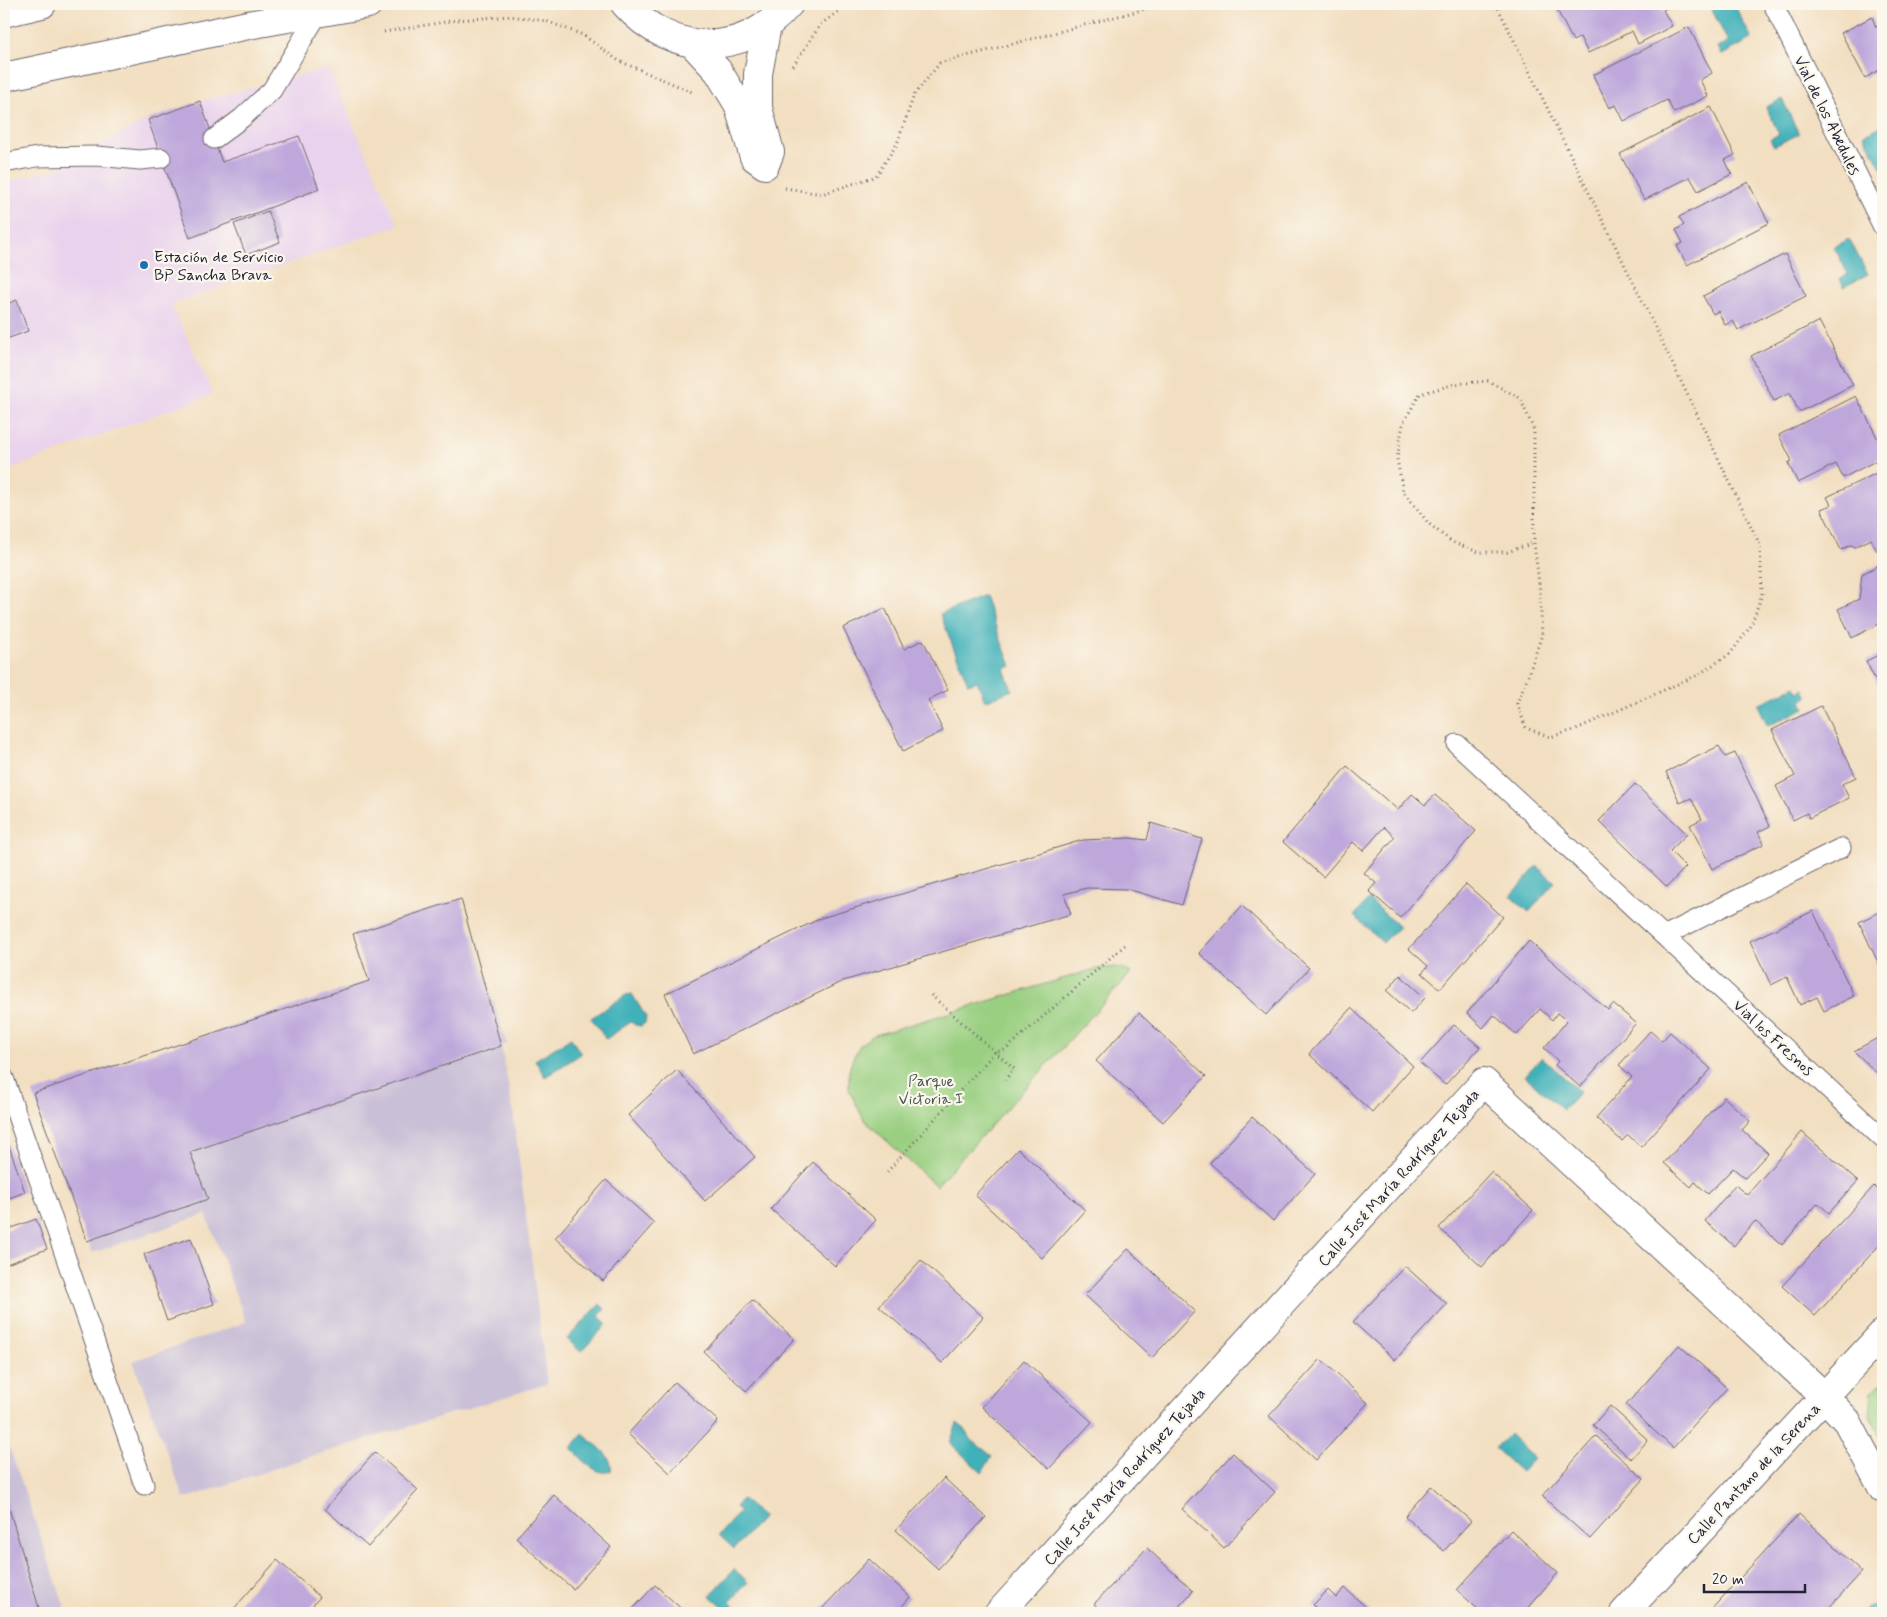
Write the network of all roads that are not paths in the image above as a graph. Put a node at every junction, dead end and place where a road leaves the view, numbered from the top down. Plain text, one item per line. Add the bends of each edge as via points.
1 (42, 4) edge
2 (368, 4) edge
3 (625, 4) edge
4 (789, 4) edge
5 (1773, 4) edge
6 (319, 12) junction
7 (4, 13) edge
8 (767, 25) junction
9 (693, 44) junction
10 (4, 77) edge
11 (214, 139) dead end
12 (161, 158) dead end
13 (4, 163) edge
14 (1883, 227) edge
15 (1457, 744) dead end
16 (1840, 848) dead end
17 (1664, 936) junction
18 (4, 1078) edge
19 (1883, 1139) edge
20 (1883, 1333) edge
21 (1824, 1396) junction
22 (144, 1485) dead end
23 (1883, 1489) edge
24 (999, 1613) edge
25 (1624, 1613) edge

1 - 7 street
2 - 6 street
3 - 9 street via 638,19 655,30
4 - 8 street
5 - 14 lane, Vial de los Abedules
6 - 10 street
6 - 11 lane via 272,90
8 - 9 street via 733,41
8 - 9 street via 758,74 758,108 770,152 765,165 754,157 738,104 718,71
12 - 13 lane via 37,157
15 - 17 lane, Vial los Fresnos
16 - 17 lane
17 - 19 lane, Vial los Fresnos
18 - 22 lane
20 - 21 street, Calle Pantano de la Serena
21 - 23 street via 1847,1421
21 - 24 street, Calle José María Rodríguez Tejada via 1484,1082
21 - 25 street, Calle Pantano de la Serena

